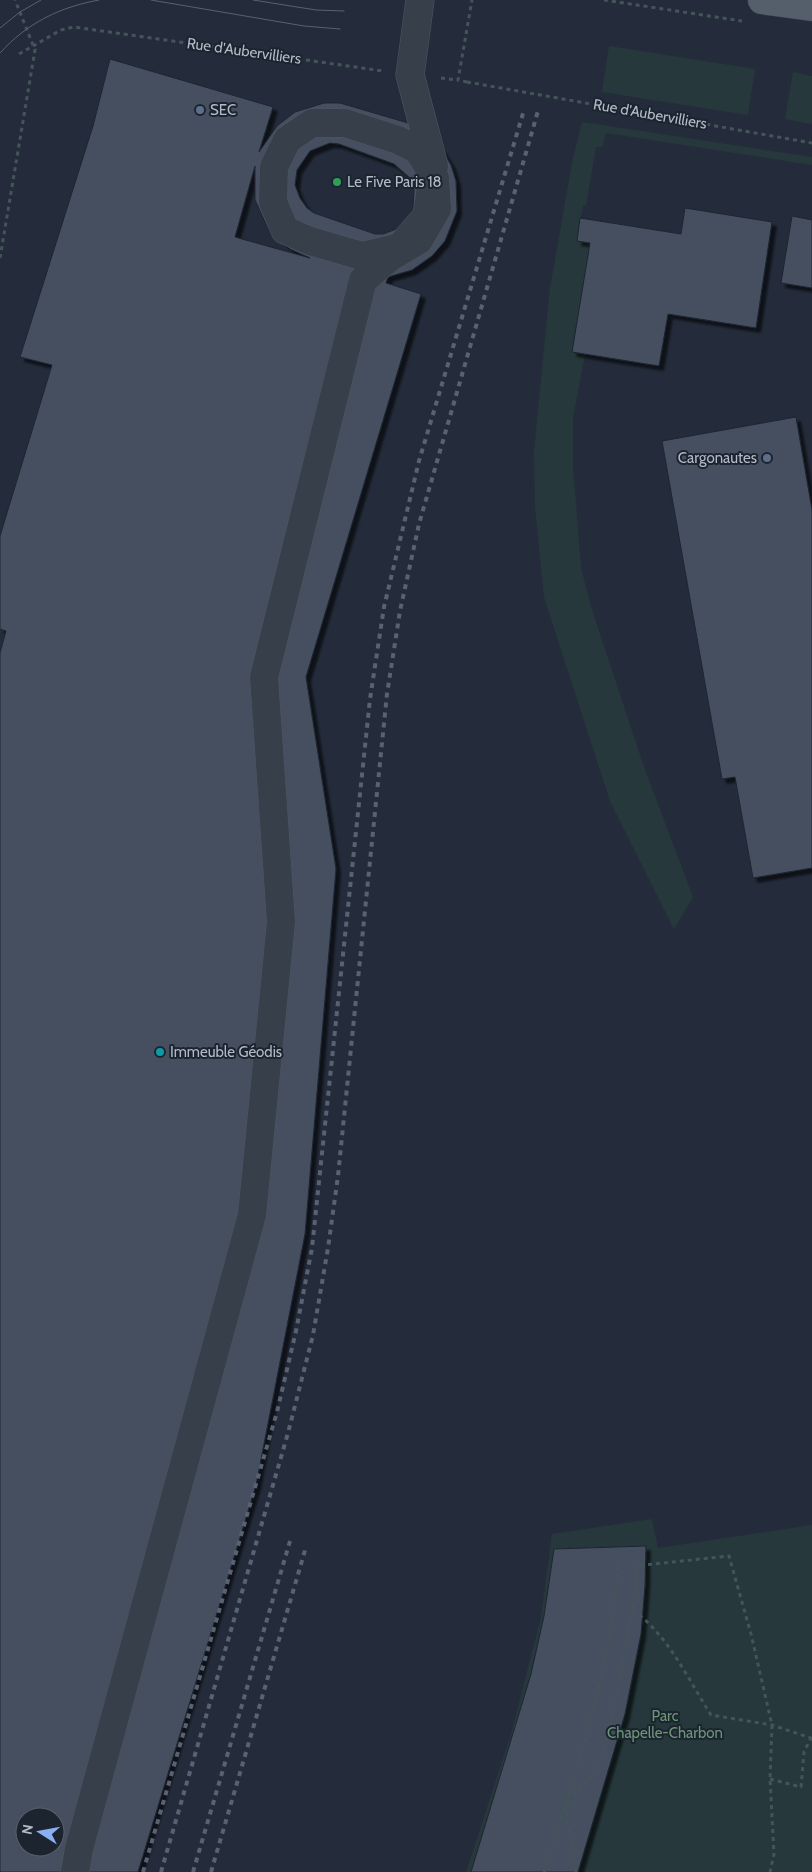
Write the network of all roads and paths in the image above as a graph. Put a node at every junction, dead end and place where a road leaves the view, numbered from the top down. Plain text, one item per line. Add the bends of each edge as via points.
1 (15, 0) edge
2 (420, 0) edge
3 (472, 0) edge
4 (604, 0) edge
5 (762, 0) edge
6 (812, 7) edge
7 (681, 12) dead end
8 (33, 45) junction
9 (19, 54) dead end
10 (410, 75) junction
11 (458, 80) junction
12 (812, 143) edge
13 (0, 258) edge
14 (618, 1559) dead end
15 (633, 1610) junction
16 (772, 1726) junction
17 (811, 1736) edge
18 (770, 1779) junction
19 (565, 1807) junction
20 (75, 1872) edge
21 (544, 1872) edge
22 (576, 1872) edge
23 (770, 1872) edge

1 - 8 path
2 - 10 lane
3 - 11 path
4 - 7 path
5 - 6 main road
8 - 9 path, Rue d'Aubervilliers
8 - 10 path, Rue d'Aubervilliers via 74,27
8 - 13 path via 35,50
10 - 11 path, Rue d'Aubervilliers
10 - 20 lane via 434,166 433,175 431,191 427,216 400,247 362,256 285,230 273,202 274,167 287,140 312,123 345,123 418,150 427,164 431,171 435,178 437,209 419,240 388,258 363,280 264,677 281,922 252,1215
11 - 12 path, Rue d'Aubervilliers, bridge
14 - 19 path via 614,1606 600,1684
15 - 16 path via 650,1622 684,1669 711,1715
15 - 16 path via 637,1585 635,1566 729,1556
15 - 19 path via 602,1754 594,1772
16 - 17 path
16 - 18 path
17 - 18 path via 804,1752 801,1787
18 - 23 path via 774,1854
19 - 21 path
19 - 22 path

